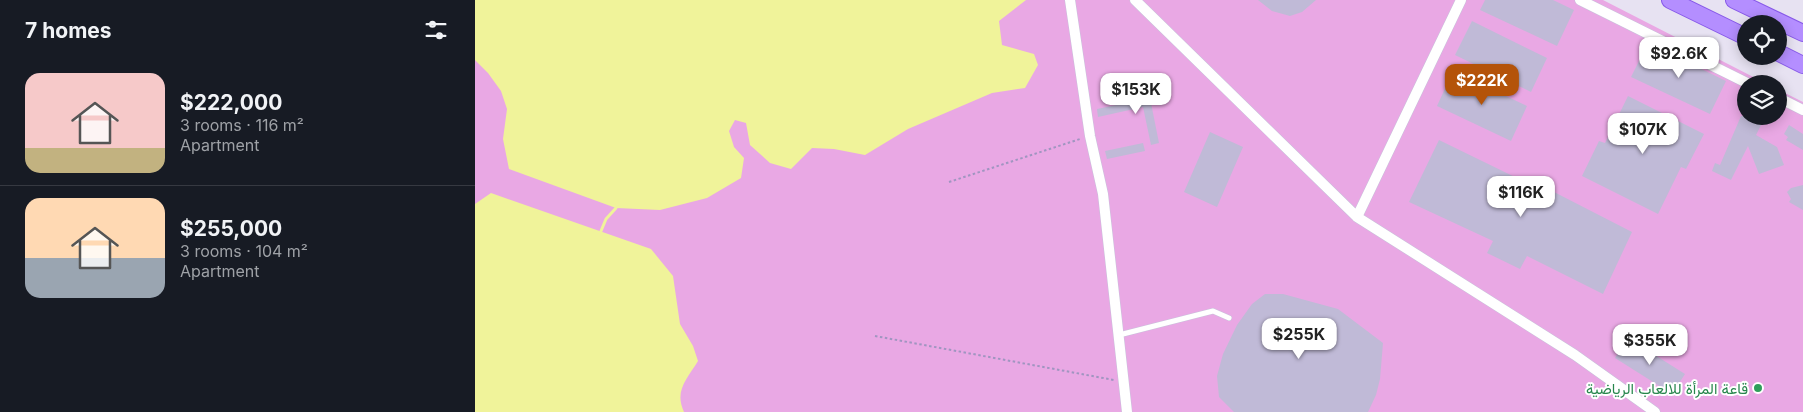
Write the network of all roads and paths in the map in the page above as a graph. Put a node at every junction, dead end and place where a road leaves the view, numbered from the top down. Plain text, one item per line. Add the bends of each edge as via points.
1 (1070, 0) edge
2 (1135, 0) edge
3 (1461, 0) edge
4 (1580, 0) edge
5 (1670, 0) edge
6 (1734, 0) edge
7 (1737, 33) edge
8 (1803, 33) edge
9 (1787, 57) edge
10 (1803, 65) edge
11 (1737, 78) edge
12 (1787, 102) edge
13 (1803, 110) edge
14 (1090, 136) junction
15 (949, 182) dead end
16 (1357, 217) junction
17 (1229, 318) dead end
18 (1119, 335) junction
19 (875, 336) dead end
20 (1124, 382) junction
21 (1127, 412) edge
22 (1655, 412) edge

1 - 14 street
2 - 16 street
3 - 16 street
4 - 11 street
5 - 7 main road
6 - 8 main road
9 - 10 main road
12 - 13 street
14 - 15 path
14 - 18 street via 1103,194
16 - 22 street via 1575,355
17 - 18 lane via 1213,311
18 - 20 street
19 - 20 path
20 - 21 street

